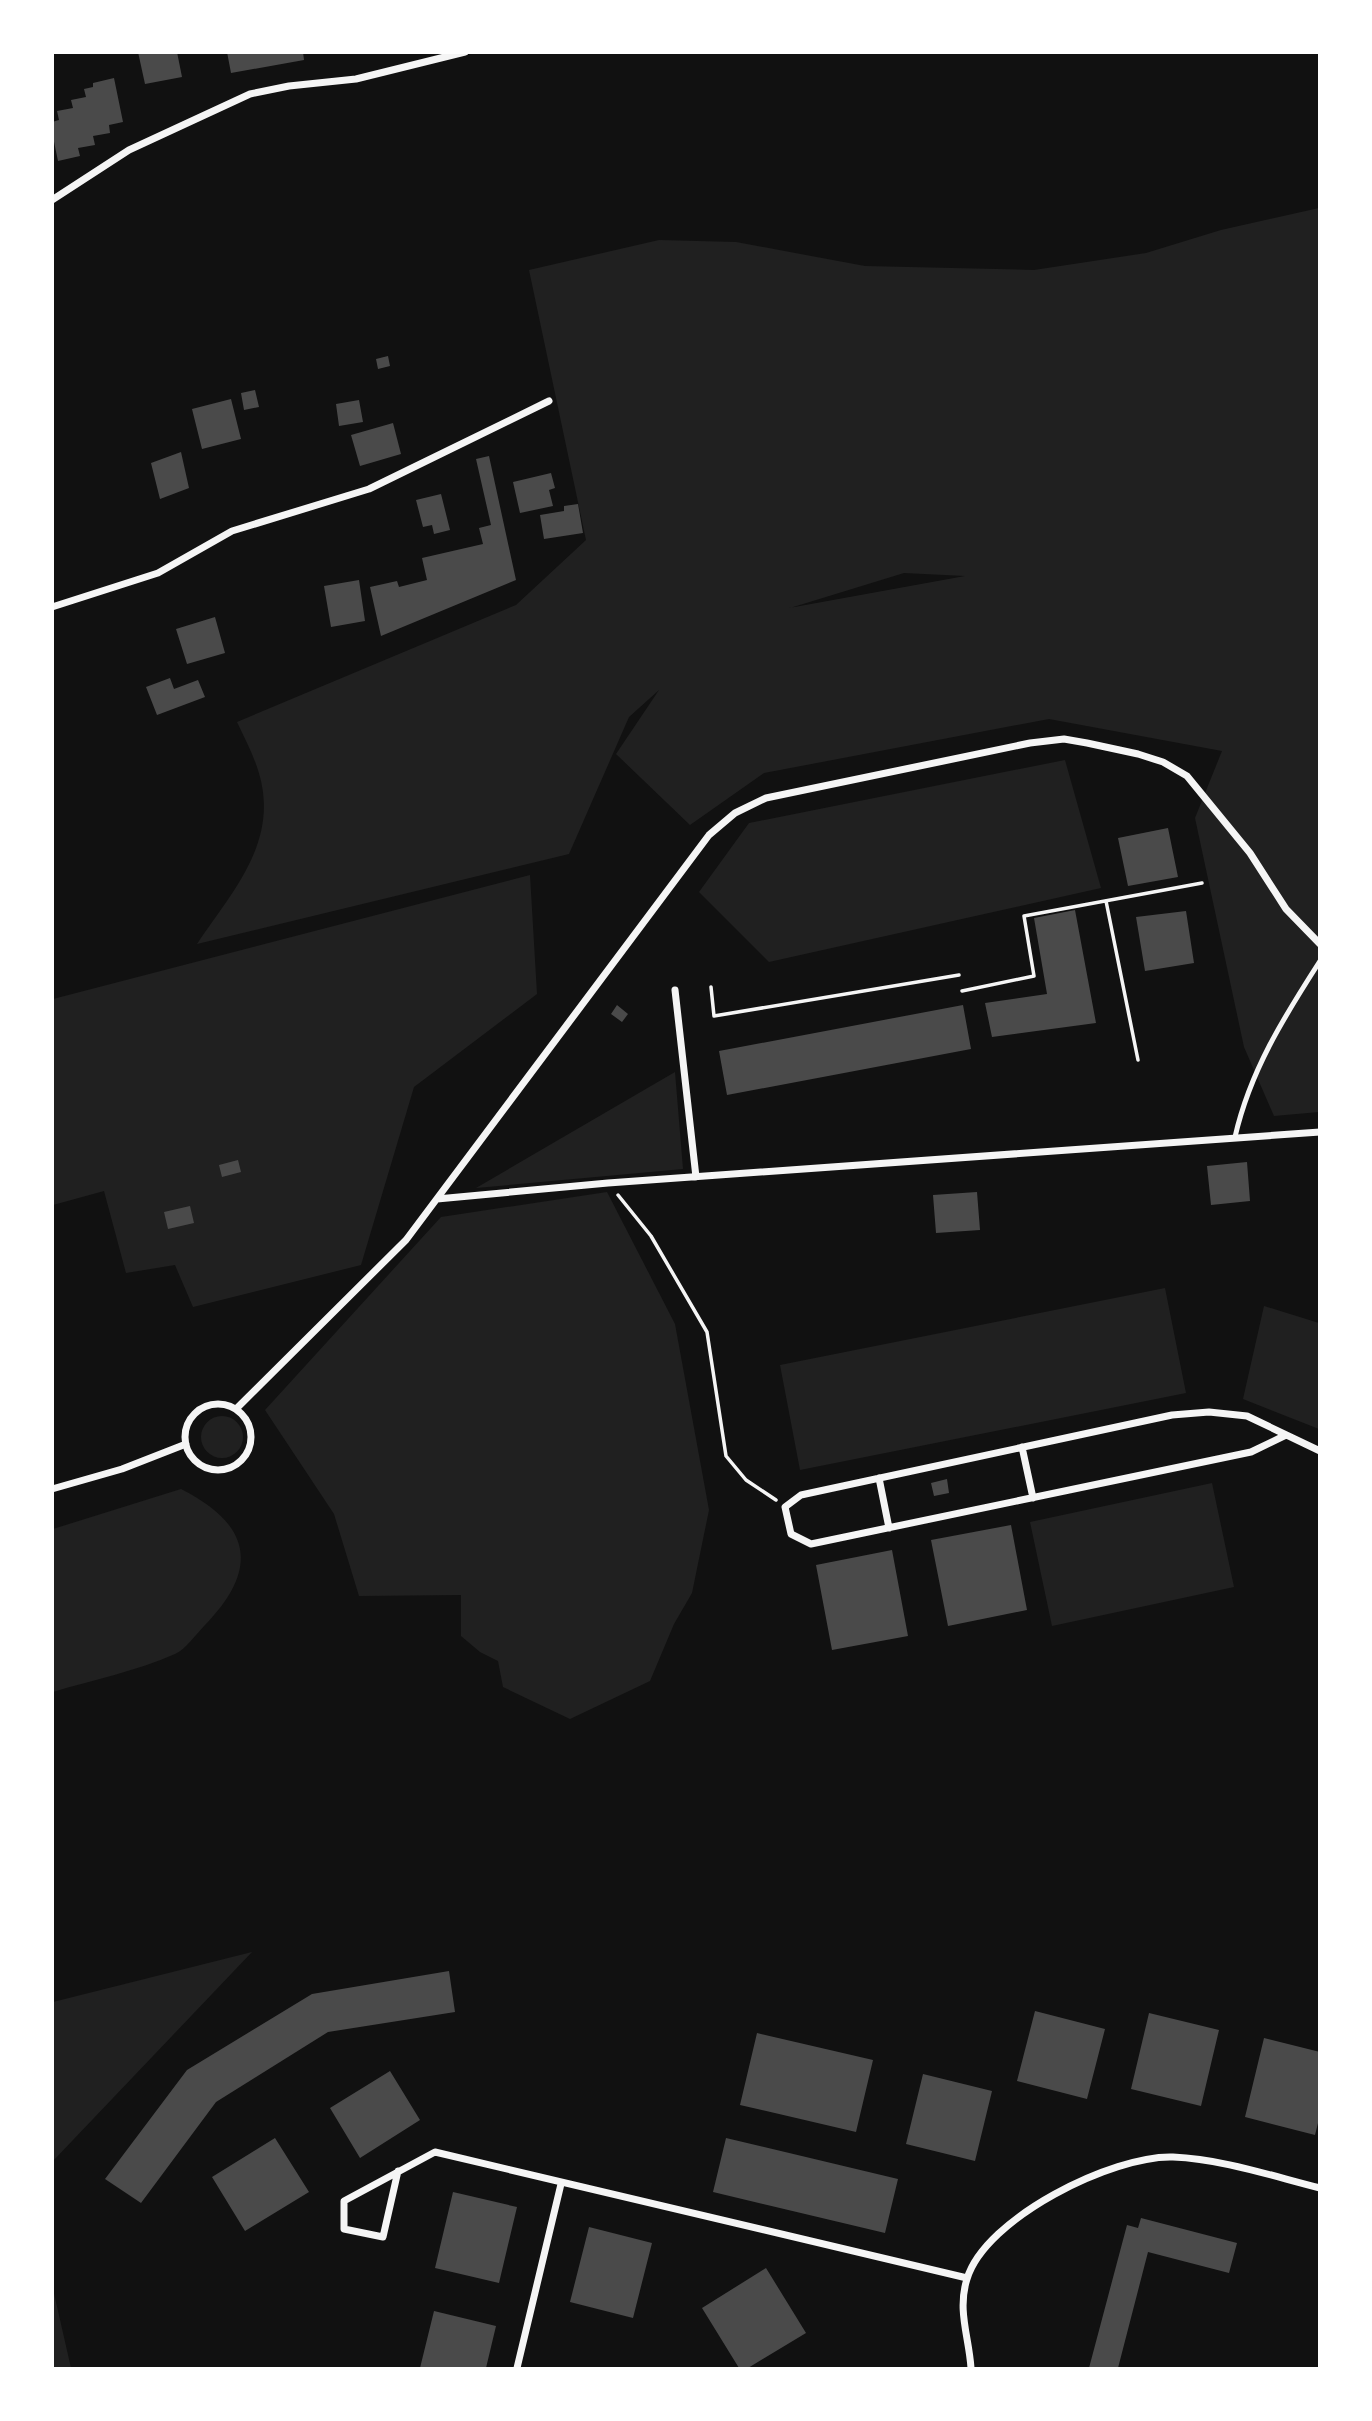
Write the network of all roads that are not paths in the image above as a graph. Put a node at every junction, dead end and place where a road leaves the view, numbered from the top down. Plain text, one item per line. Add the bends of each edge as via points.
1 (466, 52) edge
2 (52, 200) edge
3 (549, 401) dead end
4 (52, 607) edge
5 (1320, 944) edge
6 (1320, 961) edge
7 (675, 990) dead end
8 (1320, 1132) edge
9 (1236, 1137) junction
10 (696, 1177) junction
11 (437, 1199) junction
12 (236, 1409) junction
13 (1286, 1435) junction
14 (186, 1444) junction
15 (1022, 1447) junction
16 (1320, 1451) edge
17 (878, 1478) junction
18 (52, 1489) edge
19 (1033, 1498) junction
20 (889, 1528) junction
21 (398, 2171) junction
22 (561, 2184) junction
23 (1320, 2188) edge
24 (967, 2278) junction
25 (517, 2368) edge
26 (971, 2368) edge

1 - 2 street via 356,79 250,94 129,150
3 - 4 street via 369,489 232,531 158,573
5 - 11 street via 1286,909 1250,853 1187,776 1138,754 1064,739 766,798 735,813 709,835
6 - 9 lane via 1271,1040 1242,1104
7 - 10 street
8 - 9 street
9 - 10 street
10 - 11 street
11 - 12 street via 406,1240
12 - 14 street via 225,1404 200,1410 186,1431
12 - 14 street via 251,1430 251,1443 237,1464 212,1470 191,1456
13 - 15 street via 1247,1416 1209,1412 1172,1415
13 - 16 street
13 - 19 street via 1251,1452
14 - 18 street
15 - 17 street
15 - 19 street
17 - 20 street
17 - 20 street via 801,1495 785,1507 791,1534 811,1544
19 - 20 street
21 - 21 street via 344,2202 344,2229 383,2237
21 - 22 street via 435,2152
22 - 24 street
22 - 25 street
23 - 24 street via 1199,2160 1152,2157 1127,2162 1017,2216 994,2235
24 - 26 street via 962,2306

